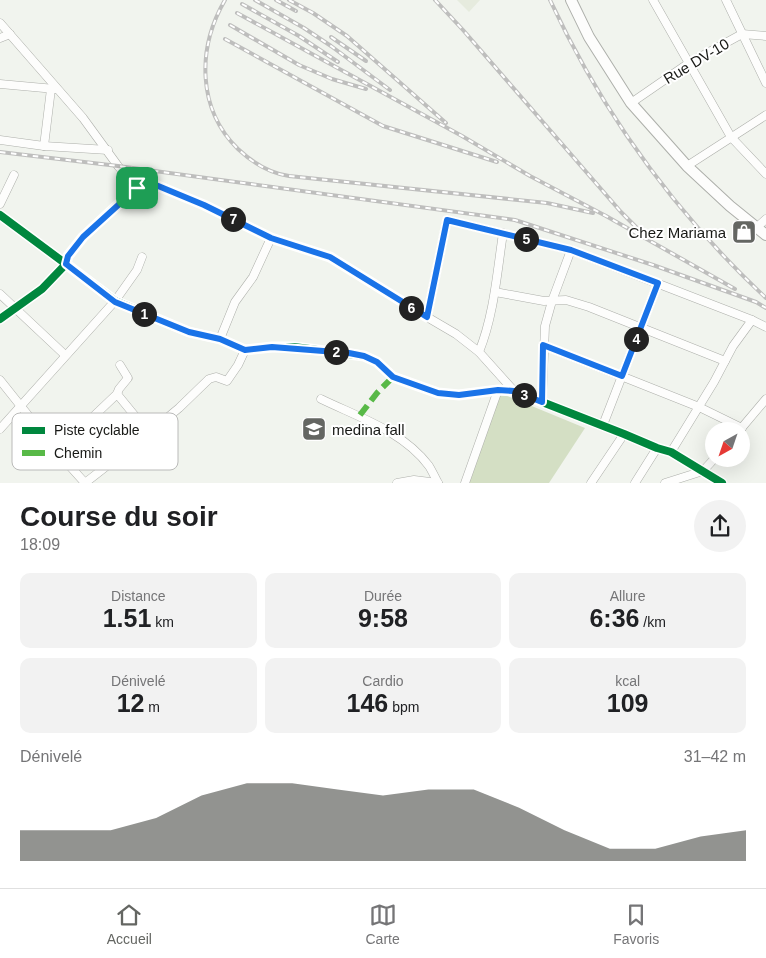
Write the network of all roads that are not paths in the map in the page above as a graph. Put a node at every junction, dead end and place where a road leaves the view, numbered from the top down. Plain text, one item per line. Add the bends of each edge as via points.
1 (653, 0) edge
2 (726, 0) edge
3 (575, 1) edge
4 (0, 23) edge
5 (10, 34) junction
6 (742, 34) junction
7 (766, 36) edge
8 (0, 38) edge
9 (689, 63) junction
10 (766, 83) edge
11 (0, 84) edge
12 (54, 89) junction
13 (631, 103) junction
14 (766, 115) edge
15 (731, 136) junction
16 (0, 140) edge
17 (44, 146) junction
18 (108, 150) junction
19 (687, 166) junction
20 (766, 174) edge
21 (14, 175) dead end
22 (137, 188) junction
23 (0, 204) edge
24 (0, 216) edge
25 (766, 219) edge
26 (756, 228) junction
27 (503, 233) junction
28 (766, 235) edge
29 (271, 238) junction
30 (571, 250) junction
31 (142, 258) dead end
32 (66, 264) junction
33 (658, 283) junction
34 (495, 292) junction
35 (0, 294) edge
36 (552, 301) junction
37 (115, 302) junction
38 (16, 307) junction
39 (427, 317) junction
40 (0, 319) edge
41 (752, 320) junction
42 (766, 327) edge
43 (640, 328) junction
44 (220, 339) junction
45 (543, 345) junction
46 (245, 350) junction
47 (479, 352) junction
48 (65, 355) junction
49 (725, 361) junction
50 (120, 365) dead end
51 (622, 376) junction
52 (0, 380) edge
53 (498, 390) junction
54 (514, 391) junction
55 (117, 394) junction
56 (321, 399) dead end
57 (766, 399) edge
58 (542, 402) junction
59 (21, 405) junction
60 (698, 407) junction
61 (14, 413) edge
62 (27, 413) edge
63 (97, 413) edge
64 (133, 413) edge
65 (174, 413) edge
66 (12, 415) edge
67 (725, 422) edge
68 (747, 422) edge
69 (602, 426) junction
70 (0, 429) edge
71 (624, 434) junction
72 (657, 448) junction
73 (671, 452) junction
74 (74, 470) edge
75 (102, 470) edge
76 (703, 470) junction
77 (85, 483) edge
78 (397, 483) edge
79 (438, 483) edge
80 (465, 483) edge
81 (591, 483) edge
82 (634, 483) edge
83 (666, 483) edge
84 (722, 483) edge

1 - 9 street
2 - 6 street
3 - 13 street via 589,36
4 - 5 street
5 - 8 street
5 - 12 street
6 - 7 street, Rue DV-10
6 - 9 street, Rue DV-10
6 - 10 street
9 - 13 street, Rue DV-10
9 - 15 street
11 - 12 street
12 - 17 street
12 - 18 street
13 - 19 street
14 - 15 street
15 - 19 street
15 - 20 street
16 - 17 street
17 - 18 street
18 - 22 street
19 - 26 street
21 - 23 street
22 - 29 street via 151,183
22 - 32 street via 83,237 68,256
24 - 32 street
25 - 26 street
26 - 28 street
27 - 30 street
27 - 34 street
27 - 39 street via 447,220
29 - 39 street via 330,257
29 - 44 street via 253,277 235,302
30 - 33 street
30 - 36 street
31 - 37 street
32 - 37 street
32 - 38 street via 42,289
33 - 41 street
33 - 43 street
34 - 36 street
34 - 47 street
35 - 38 street
36 - 43 street via 566,300
36 - 45 street
37 - 44 street via 189,332
37 - 48 street
38 - 40 street
38 - 48 street
39 - 47 street
41 - 42 street
41 - 49 street
43 - 49 street
43 - 51 street
44 - 46 street
45 - 51 street
45 - 58 street
46 - 53 street via 272,347 349,353 377,362 393,377 438,393 459,395
46 - 65 street via 227,381 216,377 209,379
47 - 54 street
48 - 59 street
49 - 60 street
50 - 55 street via 128,378
51 - 60 street
51 - 69 street
52 - 59 street
53 - 54 street
53 - 80 street
54 - 58 street
55 - 63 street
55 - 64 street
56 - 79 street via 360,415 402,442 430,467
57 - 68 street
58 - 69 street
59 - 61 street
59 - 62 street
60 - 67 street
60 - 73 street
66 - 70 street
69 - 71 street
71 - 72 street
71 - 81 street
72 - 73 street
72 - 82 street
73 - 76 street
74 - 77 street
75 - 77 street
76 - 83 street
76 - 84 street
78 - 79 street via 414,480

